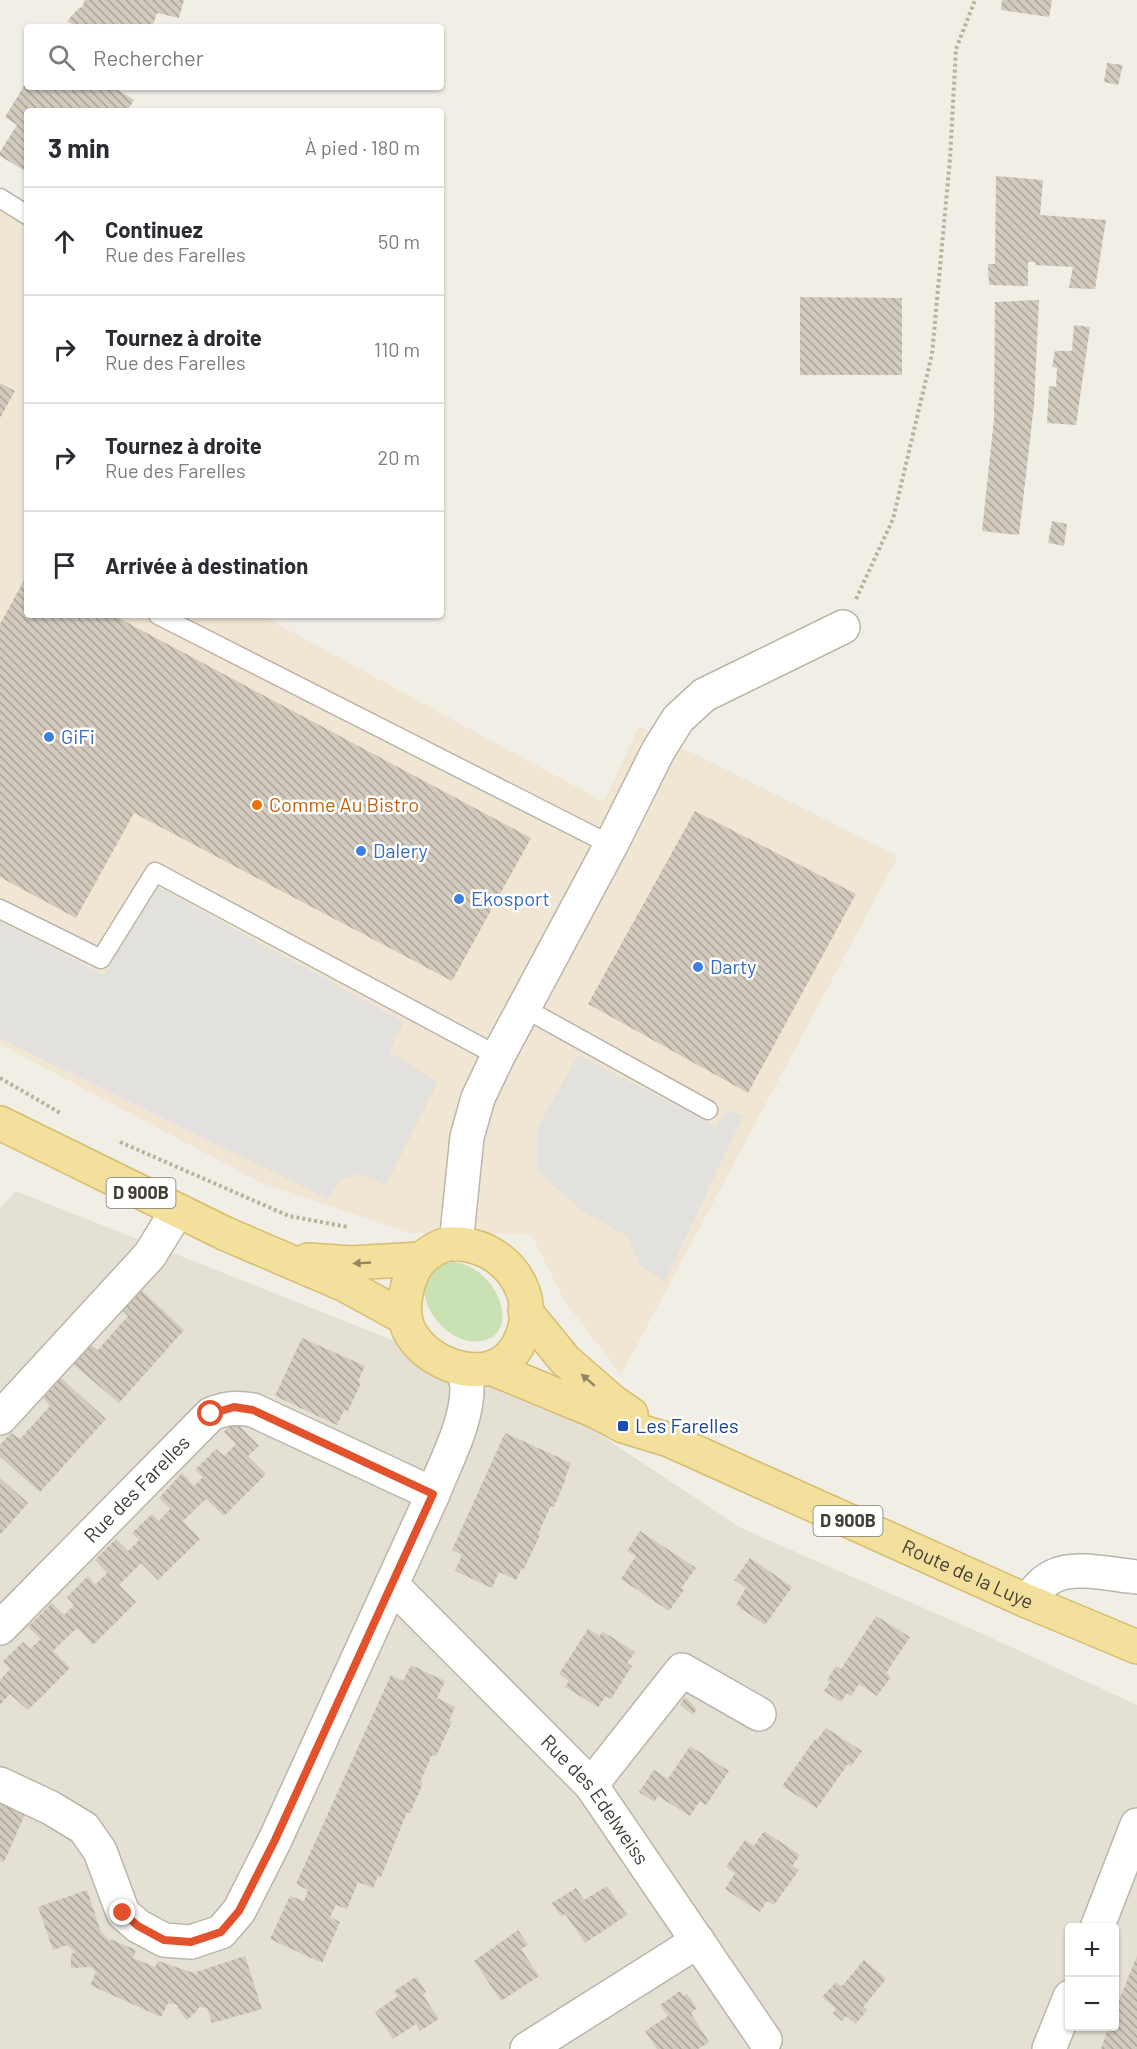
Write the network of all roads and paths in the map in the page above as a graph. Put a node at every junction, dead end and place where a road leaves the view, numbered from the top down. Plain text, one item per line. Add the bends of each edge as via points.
1 (975, 0) edge
2 (0, 198) edge
3 (24, 213) edge
4 (164, 618) edge
5 (843, 627) joint
6 (611, 845) junction
7 (0, 909) edge
8 (524, 1008) junction
9 (498, 1056) junction
10 (0, 1078) edge
11 (708, 1110) dead end
12 (71, 1119) dead end
13 (0, 1123) edge
14 (114, 1139) dead end
15 (177, 1210) junction
16 (355, 1228) dead end
17 (456, 1244) junction
18 (284, 1258) junction
19 (420, 1259) junction
20 (525, 1311) junction
21 (405, 1318) junction
22 (478, 1369) junction
23 (0, 1418) edge
24 (669, 1440) junction
25 (433, 1494) junction
26 (1137, 1577) edge
27 (392, 1585) junction
28 (1027, 1601) junction
29 (0, 1628) edge
30 (1137, 1647) edge
31 (759, 1714) dead end
32 (0, 1784) edge
33 (591, 1785) junction
34 (1137, 1825) edge
35 (1099, 1923) edge
36 (698, 1941) junction
37 (1065, 2009) edge
38 (765, 2040) dead end
39 (527, 2049) edge
40 (1049, 2049) edge

1 - 5 path via 956,49 932,354 893,519
2 - 3 lane
4 - 6 lane
5 - 6 street via 704,695 678,718
6 - 8 street
7 - 9 lane via 101,959 154,872
8 - 9 street
8 - 11 lane
9 - 17 street via 478,1098 466,1137
10 - 12 path
13 - 15 main road, D 900B
14 - 16 path via 289,1216
15 - 18 main road, D 900B
15 - 23 street via 150,1255
17 - 19 main road via 433,1249
17 - 20 main road via 488,1253 512,1270 520,1282
19 -> 18 main road, D 900B via 351,1263
18 - 21 main road, D 900B
19 - 21 main road via 410,1275
20 - 22 main road via 520,1342 514,1353 504,1361
24 -> 20 main road, Route de la Luye / D 900B via 612,1401 565,1360
21 - 22 main road via 411,1334 439,1360
22 - 24 main road, Route de la Luye / D 900B
22 - 25 street via 467,1389 453,1444
24 - 28 main road, Route de la Luye / D 900B
25 - 27 street
25 - 29 street, Rue des Farelles via 253,1410 222,1409 211,1414
26 - 28 street via 1073,1571 1042,1583
27 - 32 street via 275,1840 239,1911 221,1932 191,1942 164,1940 138,1926 123,1913 100,1851 84,1828
27 - 33 street, Rue des Edelweiss
28 - 30 main road, Route de la Luye / D 900B
31 - 33 street via 682,1670
33 - 36 street, Rue des Edelweiss
34 - 35 street
36 - 38 street, Rue des Edelweiss
36 - 39 street
37 - 40 street

